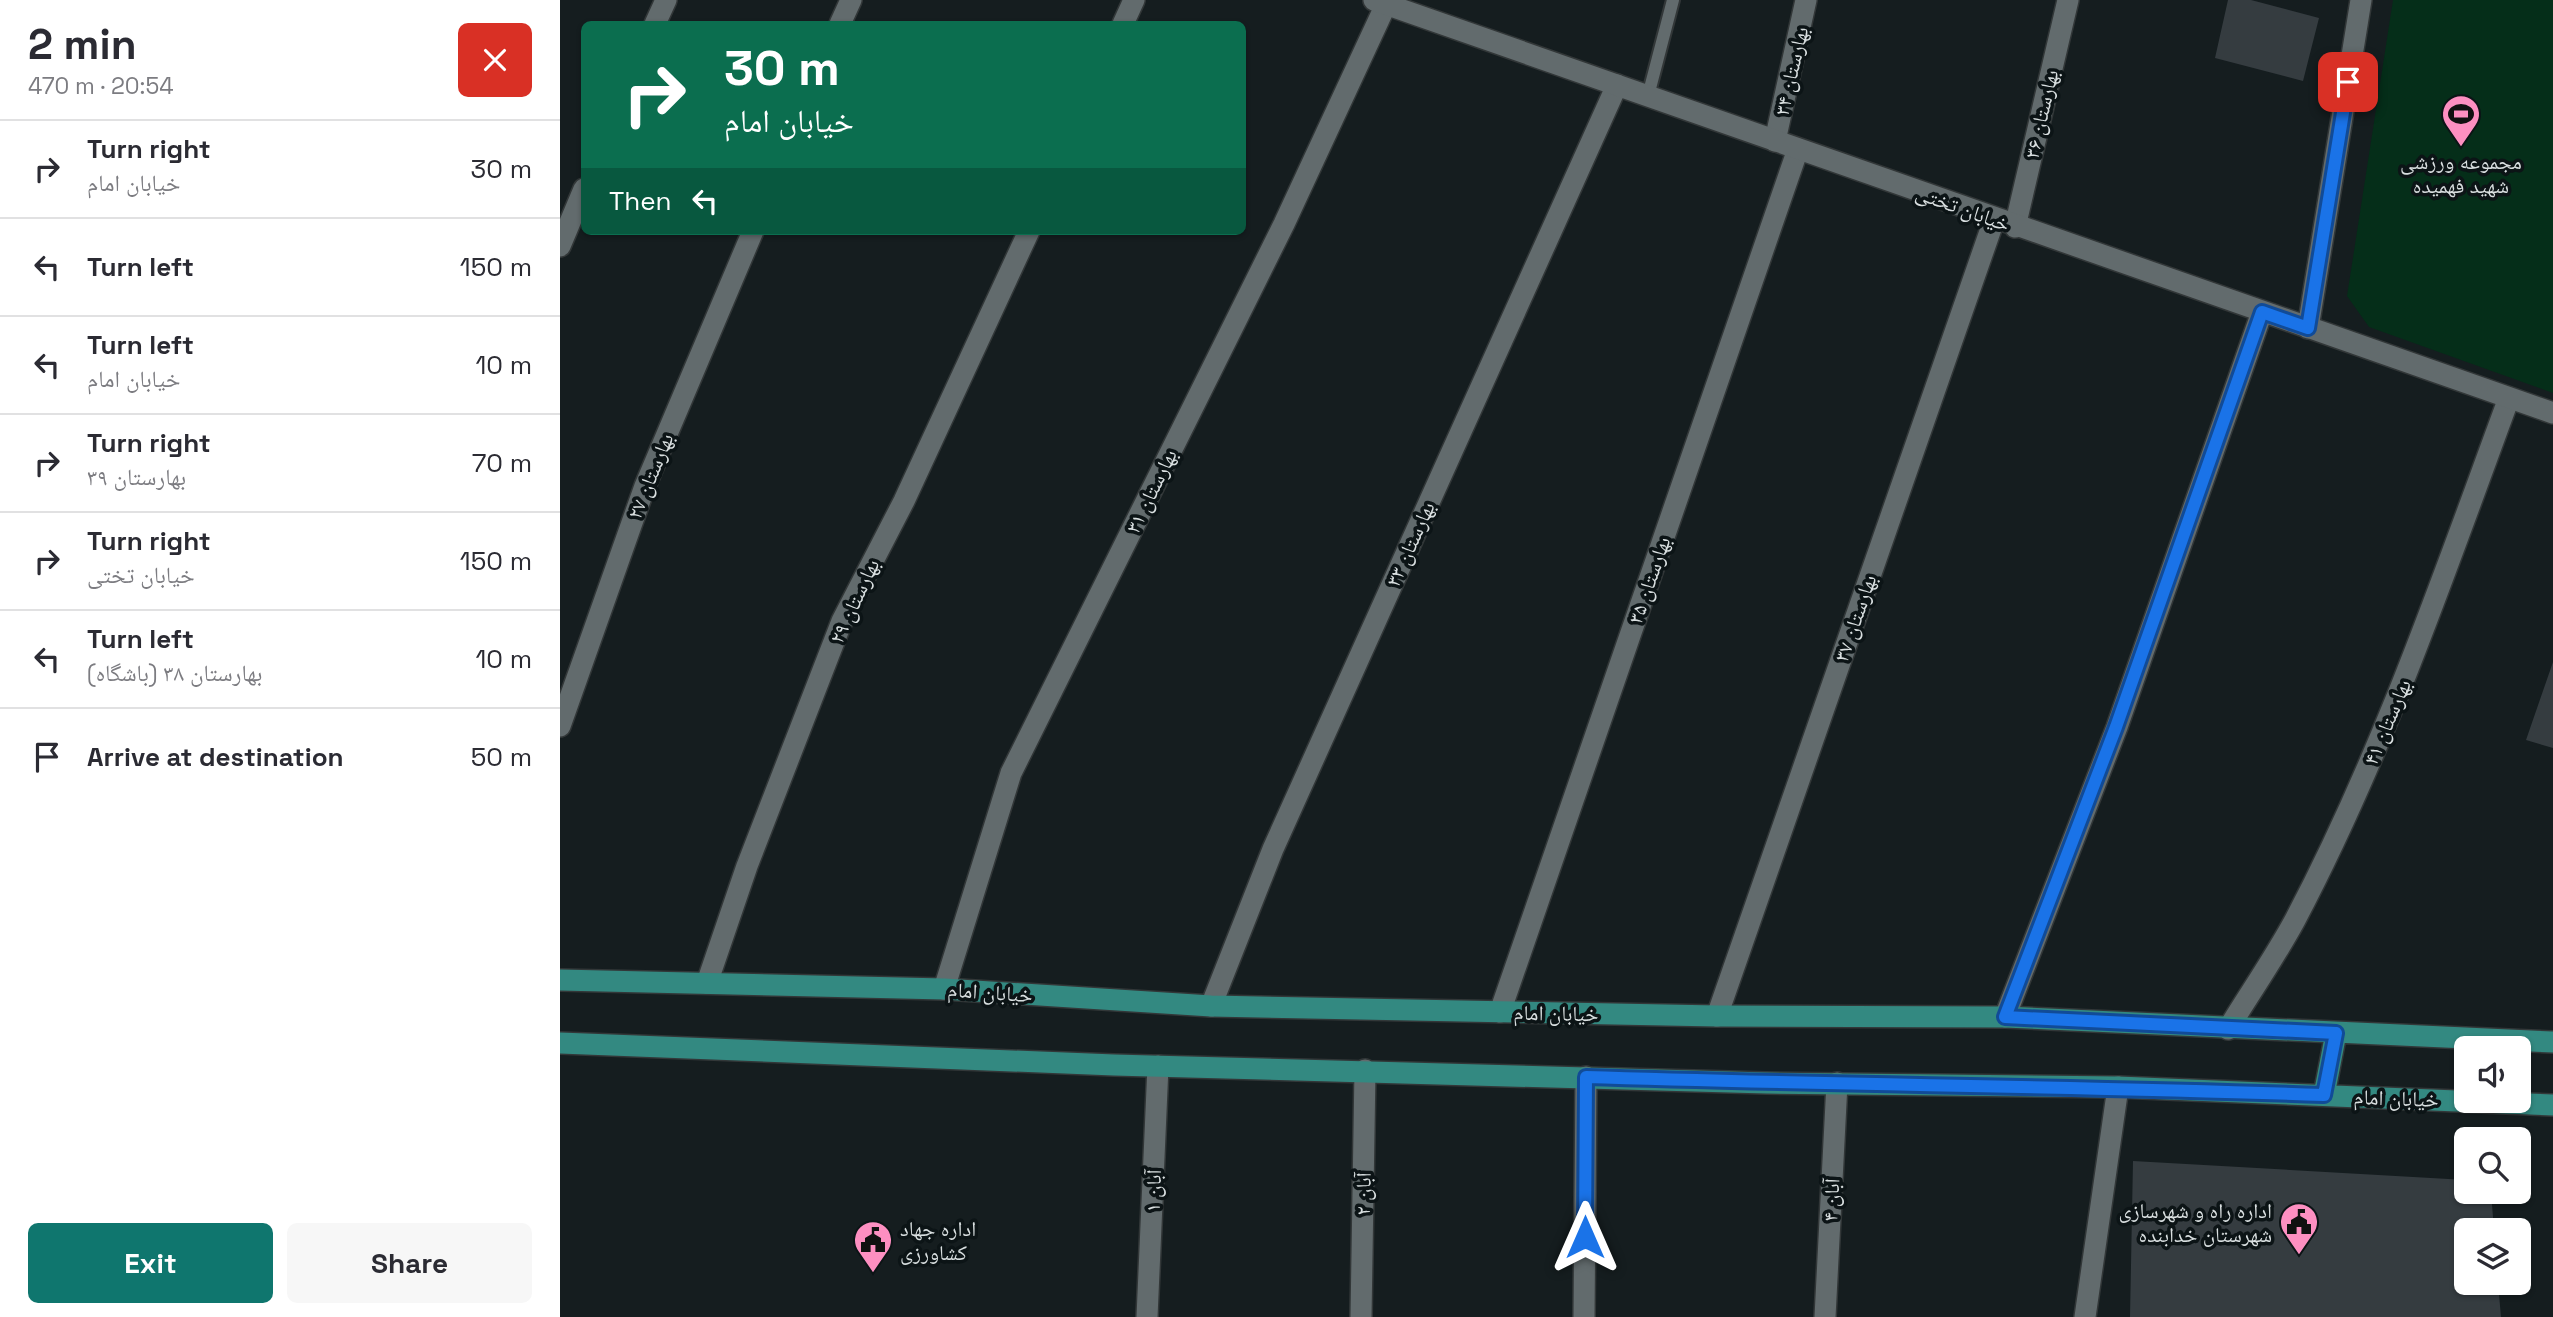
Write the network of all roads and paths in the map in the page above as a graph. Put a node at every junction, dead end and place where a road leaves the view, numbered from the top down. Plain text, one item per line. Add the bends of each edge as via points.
1 (666, 0) edge
2 (851, 0) edge
3 (1134, 0) edge
4 (1672, 0) edge
5 (1806, 0) edge
6 (2068, 0) edge
7 (2361, 0) edge
8 (1383, 2) edge
9 (656, 21) edge
10 (841, 21) edge
11 (1124, 21) edge
12 (1617, 85) junction
13 (1647, 96) junction
14 (1775, 141) junction
15 (1798, 149) junction
16 (581, 196) edge
17 (1994, 220) junction
18 (2015, 227) junction
19 (751, 235) edge
20 (1027, 235) edge
21 (560, 246) edge
22 (2262, 312) junction
23 (2308, 328) junction
24 (2509, 398) junction
25 (2553, 414) edge
26 (560, 726) edge
27 (560, 980) edge
28 (708, 983) junction
29 (944, 989) junction
30 (1211, 1006) junction
31 (1500, 1012) junction
32 (1717, 1016) junction
33 (2005, 1017) junction
34 (2228, 1029) junction
35 (2336, 1033) junction
36 (2553, 1042) edge
37 (560, 1043) edge
38 (1158, 1066) junction
39 (1364, 1070) junction
40 (1586, 1077) junction
41 (1837, 1083) junction
42 (2118, 1087) junction
43 (2324, 1095) junction
44 (2553, 1105) edge
45 (1147, 1317) edge
46 (1361, 1317) edge
47 (1584, 1317) edge
48 (1825, 1317) edge
49 (2085, 1317) edge

1 - 9 street
2 - 10 street
3 - 11 street
4 - 13 lane
5 - 14 street, بهارستان ۳۴
6 - 18 street, بهارستان ۳۶
7 - 23 street
8 - 12 street, خیابان تختی
8 - 29 street, بهارستان ۳۱ via 1277,236 1012,773
12 - 13 street, خیابان تختی
12 - 30 street, بهارستان ۳۳ via 1273,849
13 - 14 street, خیابان تختی
14 - 15 street, خیابان تختی
15 - 17 street, خیابان تختی
15 - 31 street, بهارستان ۳۵
16 - 21 street
17 - 18 street, خیابان تختی
17 - 32 street, بهارستان ۳۷
18 - 22 street, خیابان تختی
19 - 26 street, بهارستان ۲۷ via 645,486
20 - 28 street, بهارستان ۲۹ via 904,501 842,621 747,866
22 - 23 street, خیابان تختی
22 - 33 street via 2116,727
23 - 24 street, خیابان تختی
24 - 25 street, خیابان تختی
24 - 34 street, بهارستان ۴۱ via 2409,669 2339,832 2294,923
27 - 28 main road, خیابان امام
28 - 29 main road, خیابان امام
29 - 30 main road, خیابان امام
30 - 31 main road, خیابان امام
31 - 32 main road, خیابان امام
32 - 33 main road, خیابان امام
33 - 34 main road, خیابان امام
34 - 35 main road, خیابان امام
35 - 36 main road, خیابان امام
35 - 43 main road
37 - 38 main road, خیابان امام
38 - 39 main road, خیابان امام
38 - 45 street, آبان ۱
39 - 40 main road, خیابان امام
39 - 46 street, آبان ۲
40 - 41 main road, خیابان امام
40 - 47 street
41 - 42 main road, خیابان امام
41 - 48 street, آبان ۴
42 - 43 main road, خیابان امام
42 - 49 street
43 - 44 main road, خیابان امام

